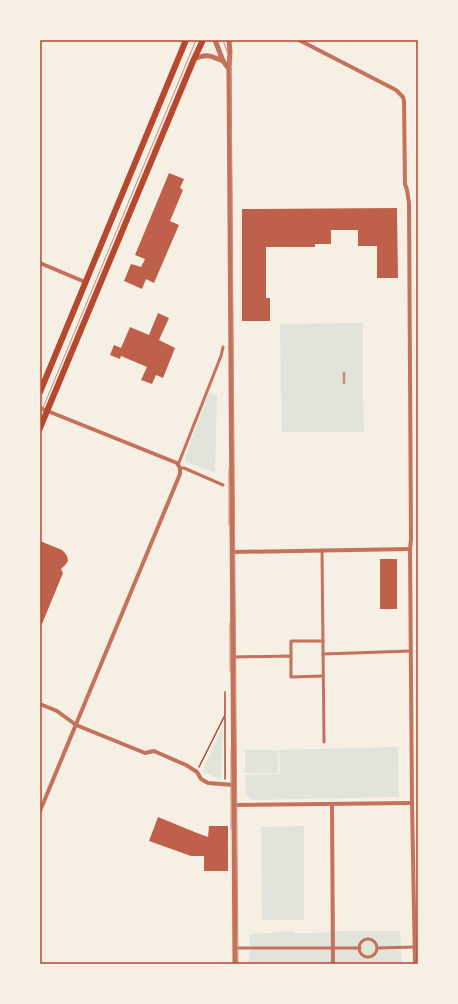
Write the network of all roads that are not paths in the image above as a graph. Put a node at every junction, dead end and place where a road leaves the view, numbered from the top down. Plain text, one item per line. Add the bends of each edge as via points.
1 (186, 40) edge
2 (203, 40) edge
3 (215, 40) edge
4 (229, 40) edge
5 (299, 40) edge
6 (194, 59) junction
7 (223, 61) junction
8 (229, 69) junction
9 (40, 263) edge
10 (85, 282) junction
11 (223, 347) dead end
12 (40, 392) edge
13 (40, 408) edge
14 (47, 411) junction
15 (40, 428) edge
16 (179, 467) junction
17 (223, 485) dead end
18 (410, 549) junction
19 (322, 550) junction
20 (232, 552) junction
21 (323, 641) junction
22 (411, 651) junction
23 (323, 654) junction
24 (291, 656) junction
25 (233, 657) junction
26 (324, 676) junction
27 (40, 704) edge
28 (76, 724) junction
29 (324, 742) dead end
30 (234, 785) junction
31 (332, 804) junction
32 (412, 804) junction
33 (234, 806) junction
34 (40, 811) edge
35 (415, 947) junction
36 (235, 948) junction
37 (333, 948) junction
38 (360, 948) junction
39 (377, 948) junction
40 (235, 964) edge
41 (333, 964) edge
42 (415, 964) edge

1 - 10 main road
2 - 6 main road
3 - 7 street
4 - 8 street
5 - 18 street via 396,90 404,101 405,184 409,207
6 - 7 street via 206,55
6 - 14 main road
7 - 8 street
8 - 20 street
9 - 10 street
10 - 12 main road
11 - 16 street
13 - 14 street
14 - 15 main road
14 - 16 street via 177,463
16 - 17 street
16 - 28 street via 180,474
18 - 19 street
18 - 22 street
19 - 20 street
19 - 21 street
20 - 25 street
21 - 23 street
21 - 24 street via 291,641
22 - 23 street
22 - 32 street
23 - 26 street
24 - 25 street
24 - 26 street via 291,677
25 - 30 street
26 - 29 street
27 - 28 street via 57,711
28 - 30 street via 145,753 154,751 186,765 208,783
28 - 34 street
30 - 33 street
31 - 32 street
31 - 33 street
31 - 37 street
32 - 35 street
33 - 36 street
35 - 39 street
35 - 42 street
36 - 37 street
36 - 40 street
37 - 38 street
37 - 41 street
38 - 39 street via 363,955 368,957 374,955
38 - 39 street via 363,940 368,939 374,940

